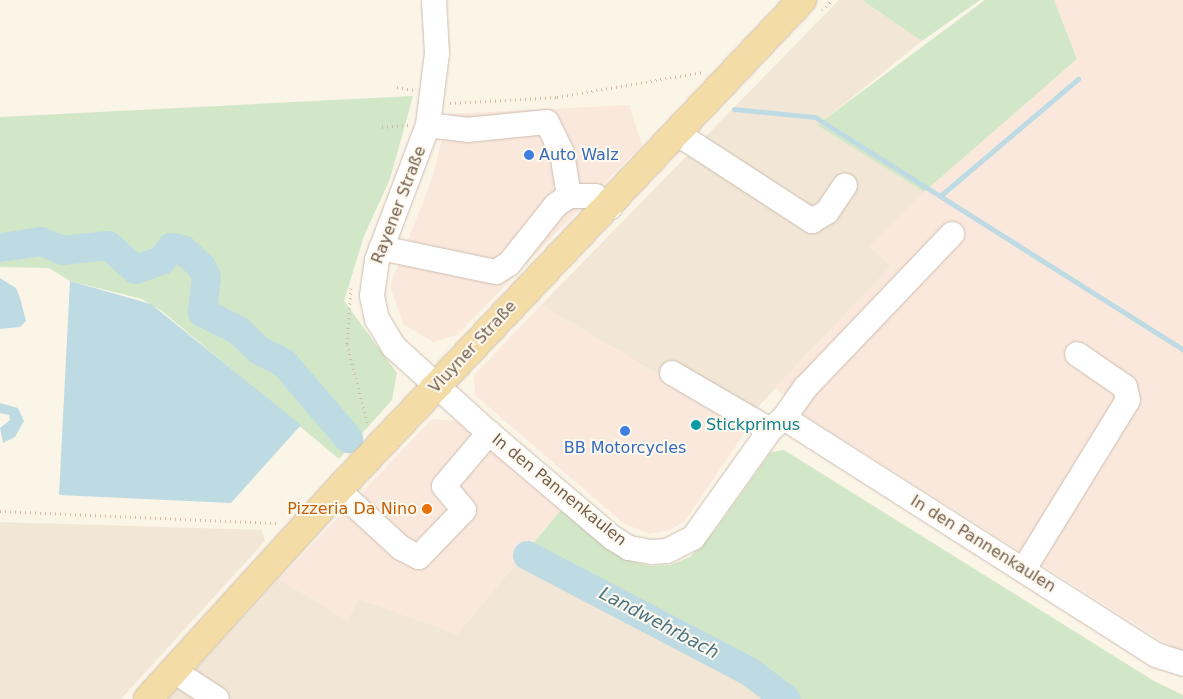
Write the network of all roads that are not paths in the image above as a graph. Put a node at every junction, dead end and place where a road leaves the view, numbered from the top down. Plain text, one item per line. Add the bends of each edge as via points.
1 (434, 0) edge
2 (802, 0) edge
3 (430, 114) junction
4 (678, 134) junction
5 (845, 185) dead end
6 (569, 196) junction
7 (610, 208) junction
8 (952, 234) dead end
9 (381, 248) junction
10 (1077, 354) dead end
11 (672, 373) dead end
12 (437, 386) junction
13 (777, 424) junction
14 (489, 433) junction
15 (338, 490) junction
16 (1024, 569) junction
17 (1183, 664) edge
18 (174, 671) junction
19 (148, 699) edge
20 (217, 699) edge

1 - 3 street, Rayener Straße via 437,53
2 - 4 main road, Vluyner Straße
3 - 6 street via 468,130 547,122 562,153
3 - 9 street, Rayener Straße
4 - 5 street via 812,222 827,212
4 - 7 main road, Vluyner Straße
6 - 7 street via 595,196
6 - 9 street via 556,205 509,264 496,272
7 - 12 main road, Vluyner Straße
8 - 13 street, In den Pannenkaulen via 804,388
9 - 12 street, Rayener Straße via 372,284 377,319 394,347
10 - 16 street via 1125,387 1128,400
11 - 13 street
12 - 14 street, In den Pannenkaulen
12 - 15 main road, Vluyner Straße
13 - 14 street, In den Pannenkaulen via 708,523 693,538 667,551 629,548 613,538 528,456
13 - 16 street, In den Pannenkaulen
14 - 15 street via 446,480 446,491 464,510 419,557 409,555
15 - 18 main road, Vluyner Straße
16 - 17 street, In den Pannenkaulen via 1156,655
18 - 19 main road, Vluyner Straße
18 - 20 street

